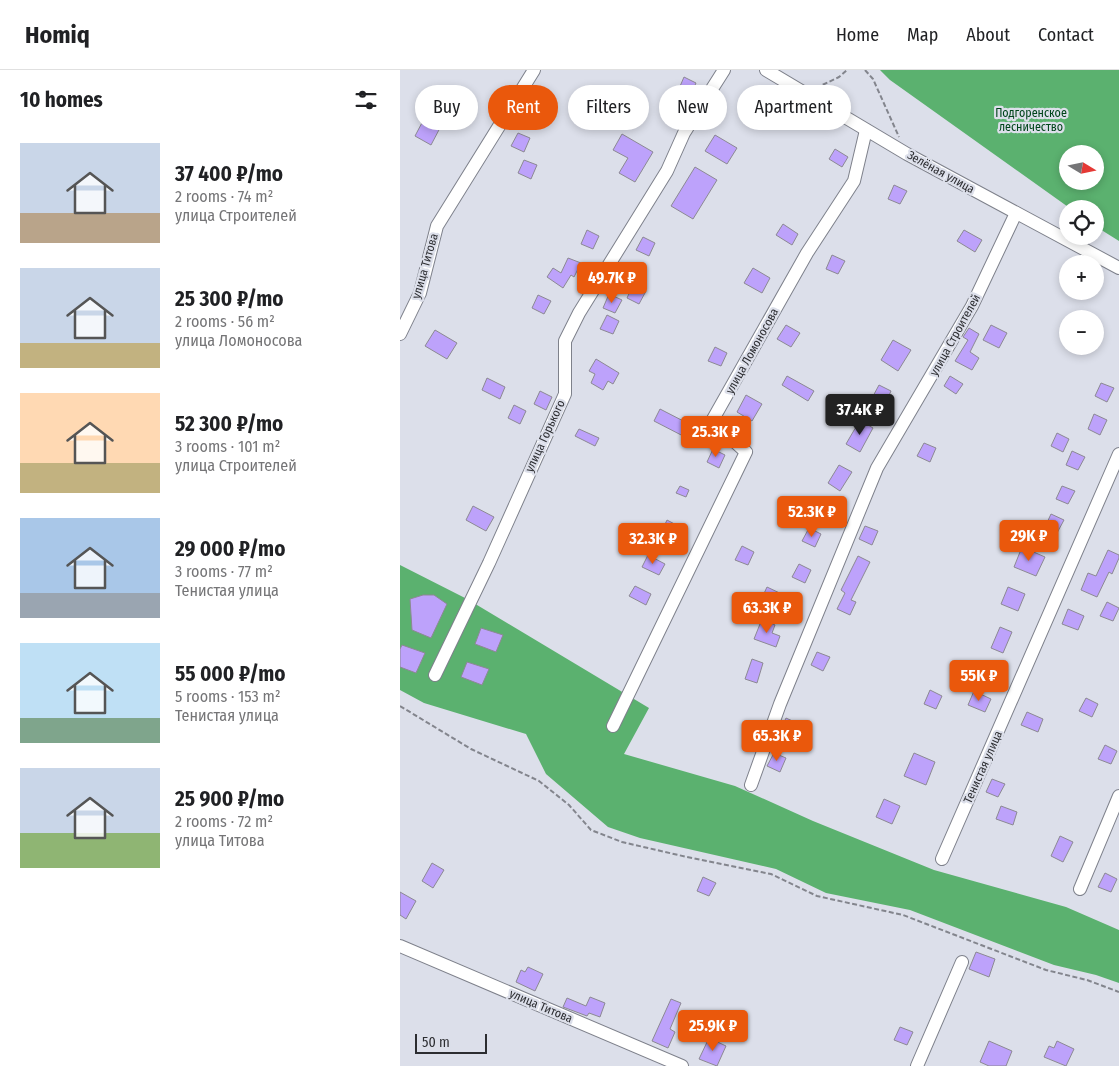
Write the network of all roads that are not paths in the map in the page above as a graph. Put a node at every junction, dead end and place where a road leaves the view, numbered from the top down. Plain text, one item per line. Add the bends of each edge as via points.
1 (534, 70) edge
2 (724, 70) edge
3 (766, 70) edge
4 (866, 130) junction
5 (1016, 213) junction
6 (1119, 268) edge
7 (400, 334) edge
8 (1119, 454) edge
9 (435, 676) dead end
10 (613, 726) dead end
11 (750, 785) dead end
12 (1119, 796) edge
13 (942, 859) dead end
14 (1080, 889) dead end
15 (400, 946) edge
16 (962, 962) dead end
17 (682, 1066) edge
18 (917, 1066) edge

1 - 7 street, улица Титова via 437,226 420,293
2 - 9 street, улица Горького via 568,334 565,394
3 - 4 street, Зелёная улица
4 - 5 street, Зелёная улица
4 - 10 street, улица Ломоносова via 854,181 807,253 712,421 746,452
5 - 6 street, Зелёная улица
5 - 11 street, улица Строителей via 972,306 877,468
8 - 13 street, Тенистая улица
12 - 14 street
15 - 17 street, улица Титова
16 - 18 street

